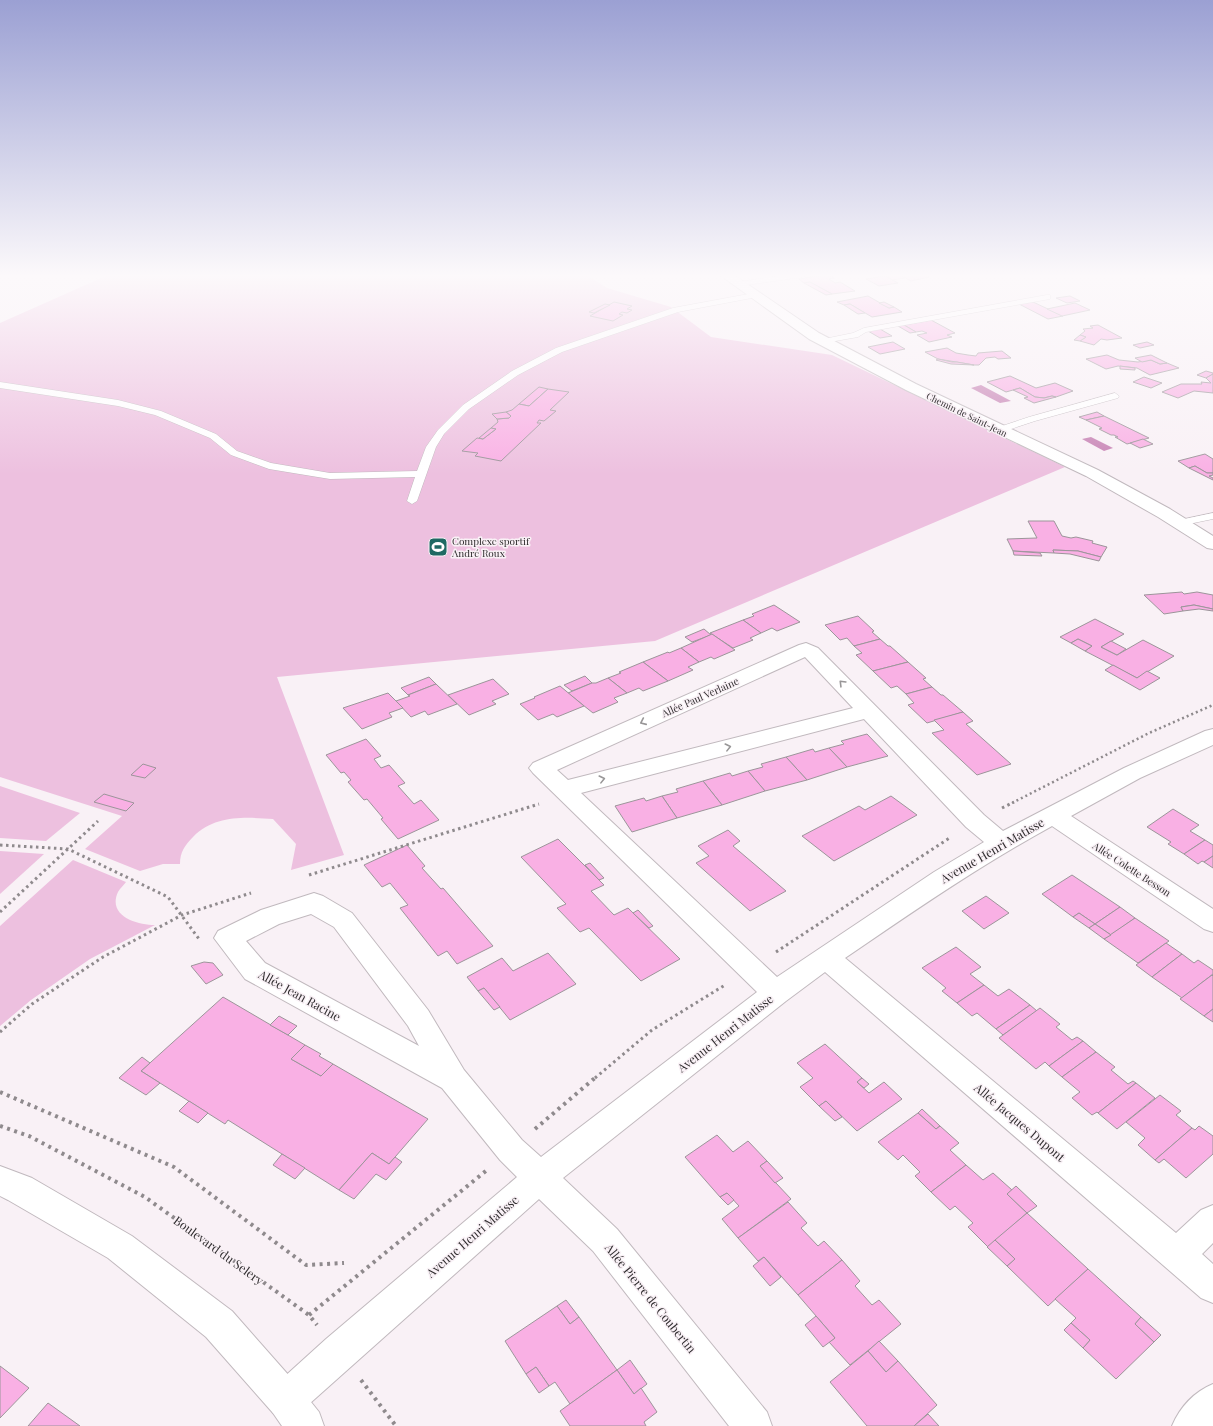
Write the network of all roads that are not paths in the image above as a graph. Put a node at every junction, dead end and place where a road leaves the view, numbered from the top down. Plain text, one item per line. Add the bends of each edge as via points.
1 (583, 342) edge
2 (825, 342) edge
3 (0, 386) edge
4 (1115, 396) dead end
5 (999, 430) junction
6 (420, 474) junction
7 (412, 501) dead end
8 (1213, 516) edge
9 (1179, 523) junction
10 (1213, 544) edge
11 (869, 711) junction
12 (1213, 736) edge
13 (565, 789) junction
14 (1053, 814) junction
15 (1001, 843) junction
16 (1213, 922) edge
17 (826, 957) junction
18 (776, 993) junction
19 (453, 1079) junction
20 (539, 1178) junction
21 (0, 1181) edge
22 (1213, 1221) edge
23 (1177, 1256) junction
24 (1213, 1286) edge
25 (1213, 1403) edge
26 (296, 1413) edge
27 (753, 1426) edge
28 (1191, 1426) edge

1 - 6 lane via 536,361 466,407 431,446
2 - 5 street, Chemin de Saint-Jean
3 - 6 lane via 118,403 158,413 213,436 234,453 269,466 330,476
4 - 5 lane
5 - 9 street, Chemin de Saint-Jean via 1092,472
6 - 7 lane
8 - 9 lane
9 - 10 street, Chemin de Saint-Jean
13 -> 11 street
11 -> 13 street, Allée Paul Verlaine via 806,649 542,768
11 - 15 street, Allée Paul Verlaine via 975,821
12 - 14 street, Avenue Henri Matisse via 1132,773
13 - 18 street, Allée Paul Verlaine
14 - 15 street, Avenue Henri Matisse
14 - 16 street, Allée Colette Besson
15 - 17 street, Avenue Henri Matisse via 943,878
17 - 18 street, Avenue Henri Matisse
17 - 23 street, Allée Jacques Dupont
18 - 20 street, Avenue Henri Matisse
19 - 19 street, Allée Jean Racine via 418,1018 343,920 314,903 270,917 228,938 255,971
19 - 20 street, Allée Jean Racine via 511,1150
20 - 26 street, Avenue Henri Matisse via 339,1352
20 - 27 street, Allée Pierre de Coubertin via 605,1240
21 - 26 street via 20,1189 120,1247 218,1324
22 - 23 street
23 - 24 street
25 - 28 street

